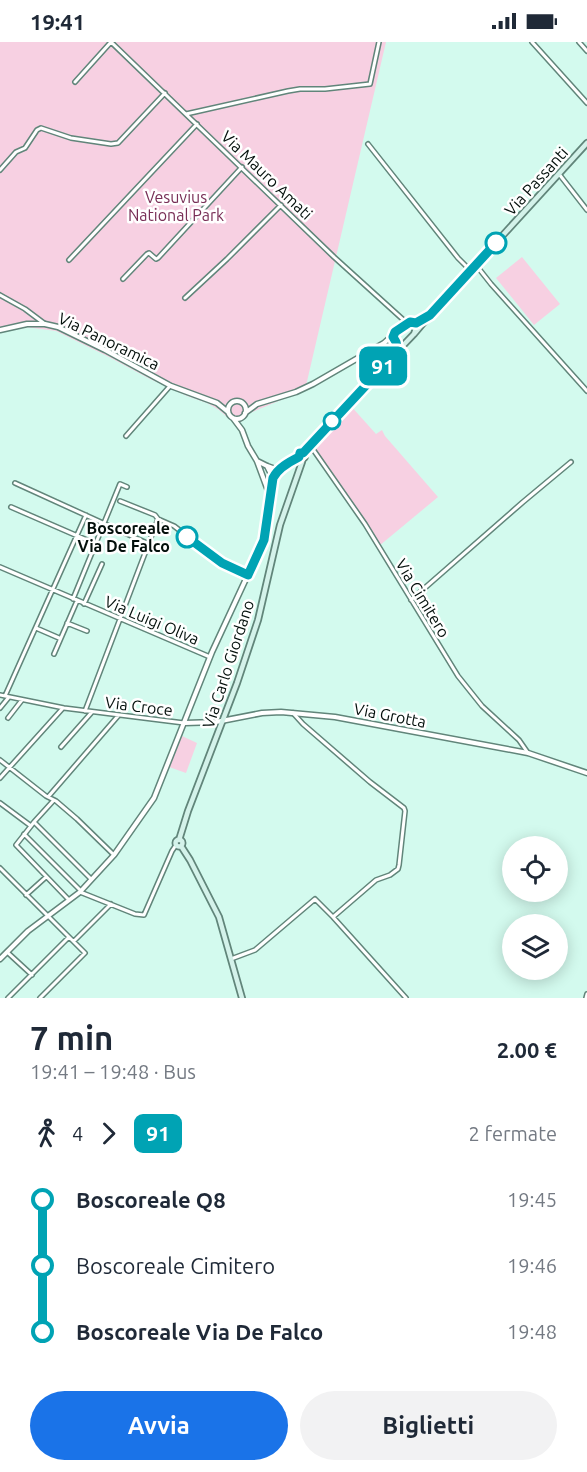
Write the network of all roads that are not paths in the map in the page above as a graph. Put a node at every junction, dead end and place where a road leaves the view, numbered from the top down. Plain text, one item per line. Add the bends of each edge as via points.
1 (111, 42) edge
2 (379, 42) edge
3 (532, 42) edge
4 (579, 42) edge
5 (587, 51) edge
6 (75, 82) dead end
7 (165, 93) junction
8 (587, 103) edge
9 (186, 114) junction
10 (197, 124) junction
11 (368, 144) dead end
12 (587, 144) edge
13 (242, 167) junction
14 (0, 170) edge
15 (559, 174) junction
16 (281, 205) junction
17 (587, 210) edge
18 (69, 260) dead end
19 (476, 265) junction
20 (471, 270) junction
21 (123, 279) dead end
22 (0, 295) edge
23 (185, 298) dead end
24 (430, 315) junction
25 (416, 323) junction
26 (45, 324) junction
27 (408, 324) junction
28 (0, 330) edge
29 (414, 334) junction
30 (395, 339) junction
31 (409, 339) junction
32 (398, 351) junction
33 (171, 386) junction
34 (587, 392) edge
35 (233, 403) junction
36 (241, 403) junction
37 (217, 404) junction
38 (257, 404) junction
39 (228, 412) junction
40 (244, 415) junction
41 (233, 418) junction
42 (242, 430) junction
43 (126, 436) dead end
44 (310, 445) junction
45 (301, 456) junction
46 (257, 461) junction
47 (572, 462) dead end
48 (267, 466) junction
49 (278, 470) junction
50 (263, 476) junction
51 (273, 478) junction
52 (15, 483) dead end
53 (127, 487) dead end
54 (270, 496) junction
55 (120, 501) dead end
56 (11, 507) dead end
57 (86, 515) junction
58 (158, 519) junction
59 (104, 524) junction
60 (77, 536) junction
61 (96, 544) junction
62 (149, 544) junction
63 (102, 564) dead end
64 (0, 567) edge
65 (248, 575) junction
66 (53, 590) junction
67 (75, 600) junction
68 (411, 600) junction
69 (84, 604) junction
70 (120, 620) junction
71 (67, 623) junction
72 (36, 628) junction
73 (87, 630) dead end
74 (60, 638) junction
75 (54, 654) dead end
76 (210, 657) junction
77 (3, 697) edge
78 (22, 700) junction
79 (0, 708) edge
80 (64, 708) junction
81 (85, 711) junction
82 (92, 712) junction
83 (293, 713) junction
84 (118, 716) junction
85 (8, 718) dead end
86 (224, 721) junction
87 (184, 723) junction
88 (61, 747) dead end
89 (528, 753) junction
90 (0, 760) edge
91 (9, 767) junction
92 (587, 773) edge
93 (0, 778) edge
94 (48, 797) junction
95 (54, 800) junction
96 (0, 803) edge
97 (32, 824) junction
98 (24, 834) junction
99 (179, 846) junction
100 (114, 855) junction
101 (0, 868) edge
102 (46, 877) junction
103 (91, 879) junction
104 (80, 892) junction
105 (27, 894) junction
106 (69, 900) junction
107 (111, 904) junction
108 (48, 916) junction
109 (333, 917) junction
110 (69, 937) junction
111 (73, 941) junction
112 (7, 951) junction
113 (0, 959) edge
114 (231, 959) junction
115 (32, 975) junction
116 (587, 994) edge
117 (8, 998) edge
118 (40, 998) edge
119 (242, 998) edge
120 (406, 998) edge
121 (586, 998) edge

1 - 6 street
1 - 7 street, Via Mauro Amati
2 - 9 street via 370,84 288,91
3 - 8 street
4 - 5 street
7 - 9 street, Via Mauro Amati
7 - 14 street via 118,143 71,138 41,128
9 - 10 street, Via Mauro Amati
10 - 13 street, Via Mauro Amati
10 - 18 street
11 - 20 street
12 - 15 main road, Via Passanti
13 - 16 street, Via Mauro Amati
13 - 21 street via 158,258 147,254
15 - 17 street
15 - 19 main road, Via Passanti
16 - 23 street
16 - 27 street, Via Mauro Amati
19 - 20 main road, Via Passanti
19 - 34 street
20 - 24 main road, Via Passanti
22 - 26 street
24 - 25 main road, Via Passanti
24 - 29 main road, Via Passanti
25 - 27 main road, Via Passanti
25 - 29 main road
26 - 28 street, Via Panoramica
26 - 33 street, Via Panoramica via 74,334
27 - 30 main road, Via Passanti
29 - 31 main road, Via Passanti
30 - 31 main road via 401,343
30 - 32 main road
30 - 38 street, Via Panoramica via 313,384
31 - 32 main road, Via Passanti
32 - 44 main road, Via Passanti
33 - 37 street, Via Panoramica
33 - 43 street, Via Panoramica
35 - 36 street, Via Panoramica
35 - 37 street, Via Panoramica
35 - 39 street
36 - 38 street, Via Panoramica
36 - 40 street
37 - 39 street, Via Panoramica
38 - 40 street, Via Panoramica
39 - 41 street, Via Panoramica
40 - 41 street, Via Panoramica
40 - 42 street
41 - 42 street, Via Panoramica
42 - 46 street, Via Panoramica
44 - 45 main road, Via Passanti
44 - 68 street, Via Cimitero
45 - 49 street, Via Passanti
45 - 86 main road, Via Carlo Giordano via 258,620
46 - 48 street
46 - 50 street, Via Panoramica
47 - 68 street
48 - 49 street
48 - 51 street
49 - 51 street, Via Passanti
50 - 51 street
50 - 54 street, Via Panoramica
51 - 54 street
52 - 57 street
53 - 59 street via 120,484
54 - 65 street via 264,540
55 - 58 street
56 - 60 street
57 - 59 street
57 - 60 street
58 - 62 street
58 - 65 street via 174,526 222,563
59 - 61 street
59 - 62 street
60 - 61 street
60 - 66 street
61 - 67 street
62 - 70 street
63 - 69 street, Via Luigi Oliva
64 - 66 street, Via Luigi Oliva
65 - 76 street
66 - 67 street, Via Luigi Oliva
66 - 72 street
67 - 69 street, Via Luigi Oliva
67 - 71 street
68 - 89 street, Via Cimitero via 474,697
69 - 70 street, Via Luigi Oliva
70 - 76 street, Via Luigi Oliva
70 - 81 street
71 - 73 street
71 - 74 street
72 - 74 street
72 - 77 street
74 - 75 street
76 - 87 street
77 - 78 street, Via Croce
77 - 79 street
78 - 80 street, Via Croce
78 - 85 street
80 - 81 street, Via Croce
80 - 91 street
81 - 82 street, Via Croce
82 - 84 street, Via Croce
82 - 88 street, Via Croce
83 - 86 street, Via Grotta via 262,713
83 - 89 street, Via Grotta via 343,718
83 - 109 street via 405,811 398,869 376,880
84 - 87 street, Via Croce
84 - 94 street
86 - 87 street, Via Grotta
86 - 99 main road, Via Carlo Giordano via 188,811
87 - 100 street via 154,798
89 - 92 street, Via Grotta
90 - 91 street
91 - 93 street
91 - 94 street
94 - 95 street
95 - 97 street
95 - 100 street
96 - 97 street
97 - 98 street
97 - 103 street
98 - 102 street via 16,846
98 - 104 street
99 - 107 street via 172,851 144,915
99 - 114 main road via 219,917
100 - 103 street
101 - 105 street
102 - 105 street
102 - 106 street
103 - 104 street
104 - 106 street
104 - 107 street
105 - 108 street
106 - 108 street
107 - 111 street
108 - 110 street
108 - 112 street
109 - 114 street via 315,899 255,950
109 - 120 street
110 - 111 street
110 - 115 street
111 - 118 street via 85,953
112 - 113 street
112 - 115 street
114 - 119 main road
115 - 117 street
116 - 121 street

